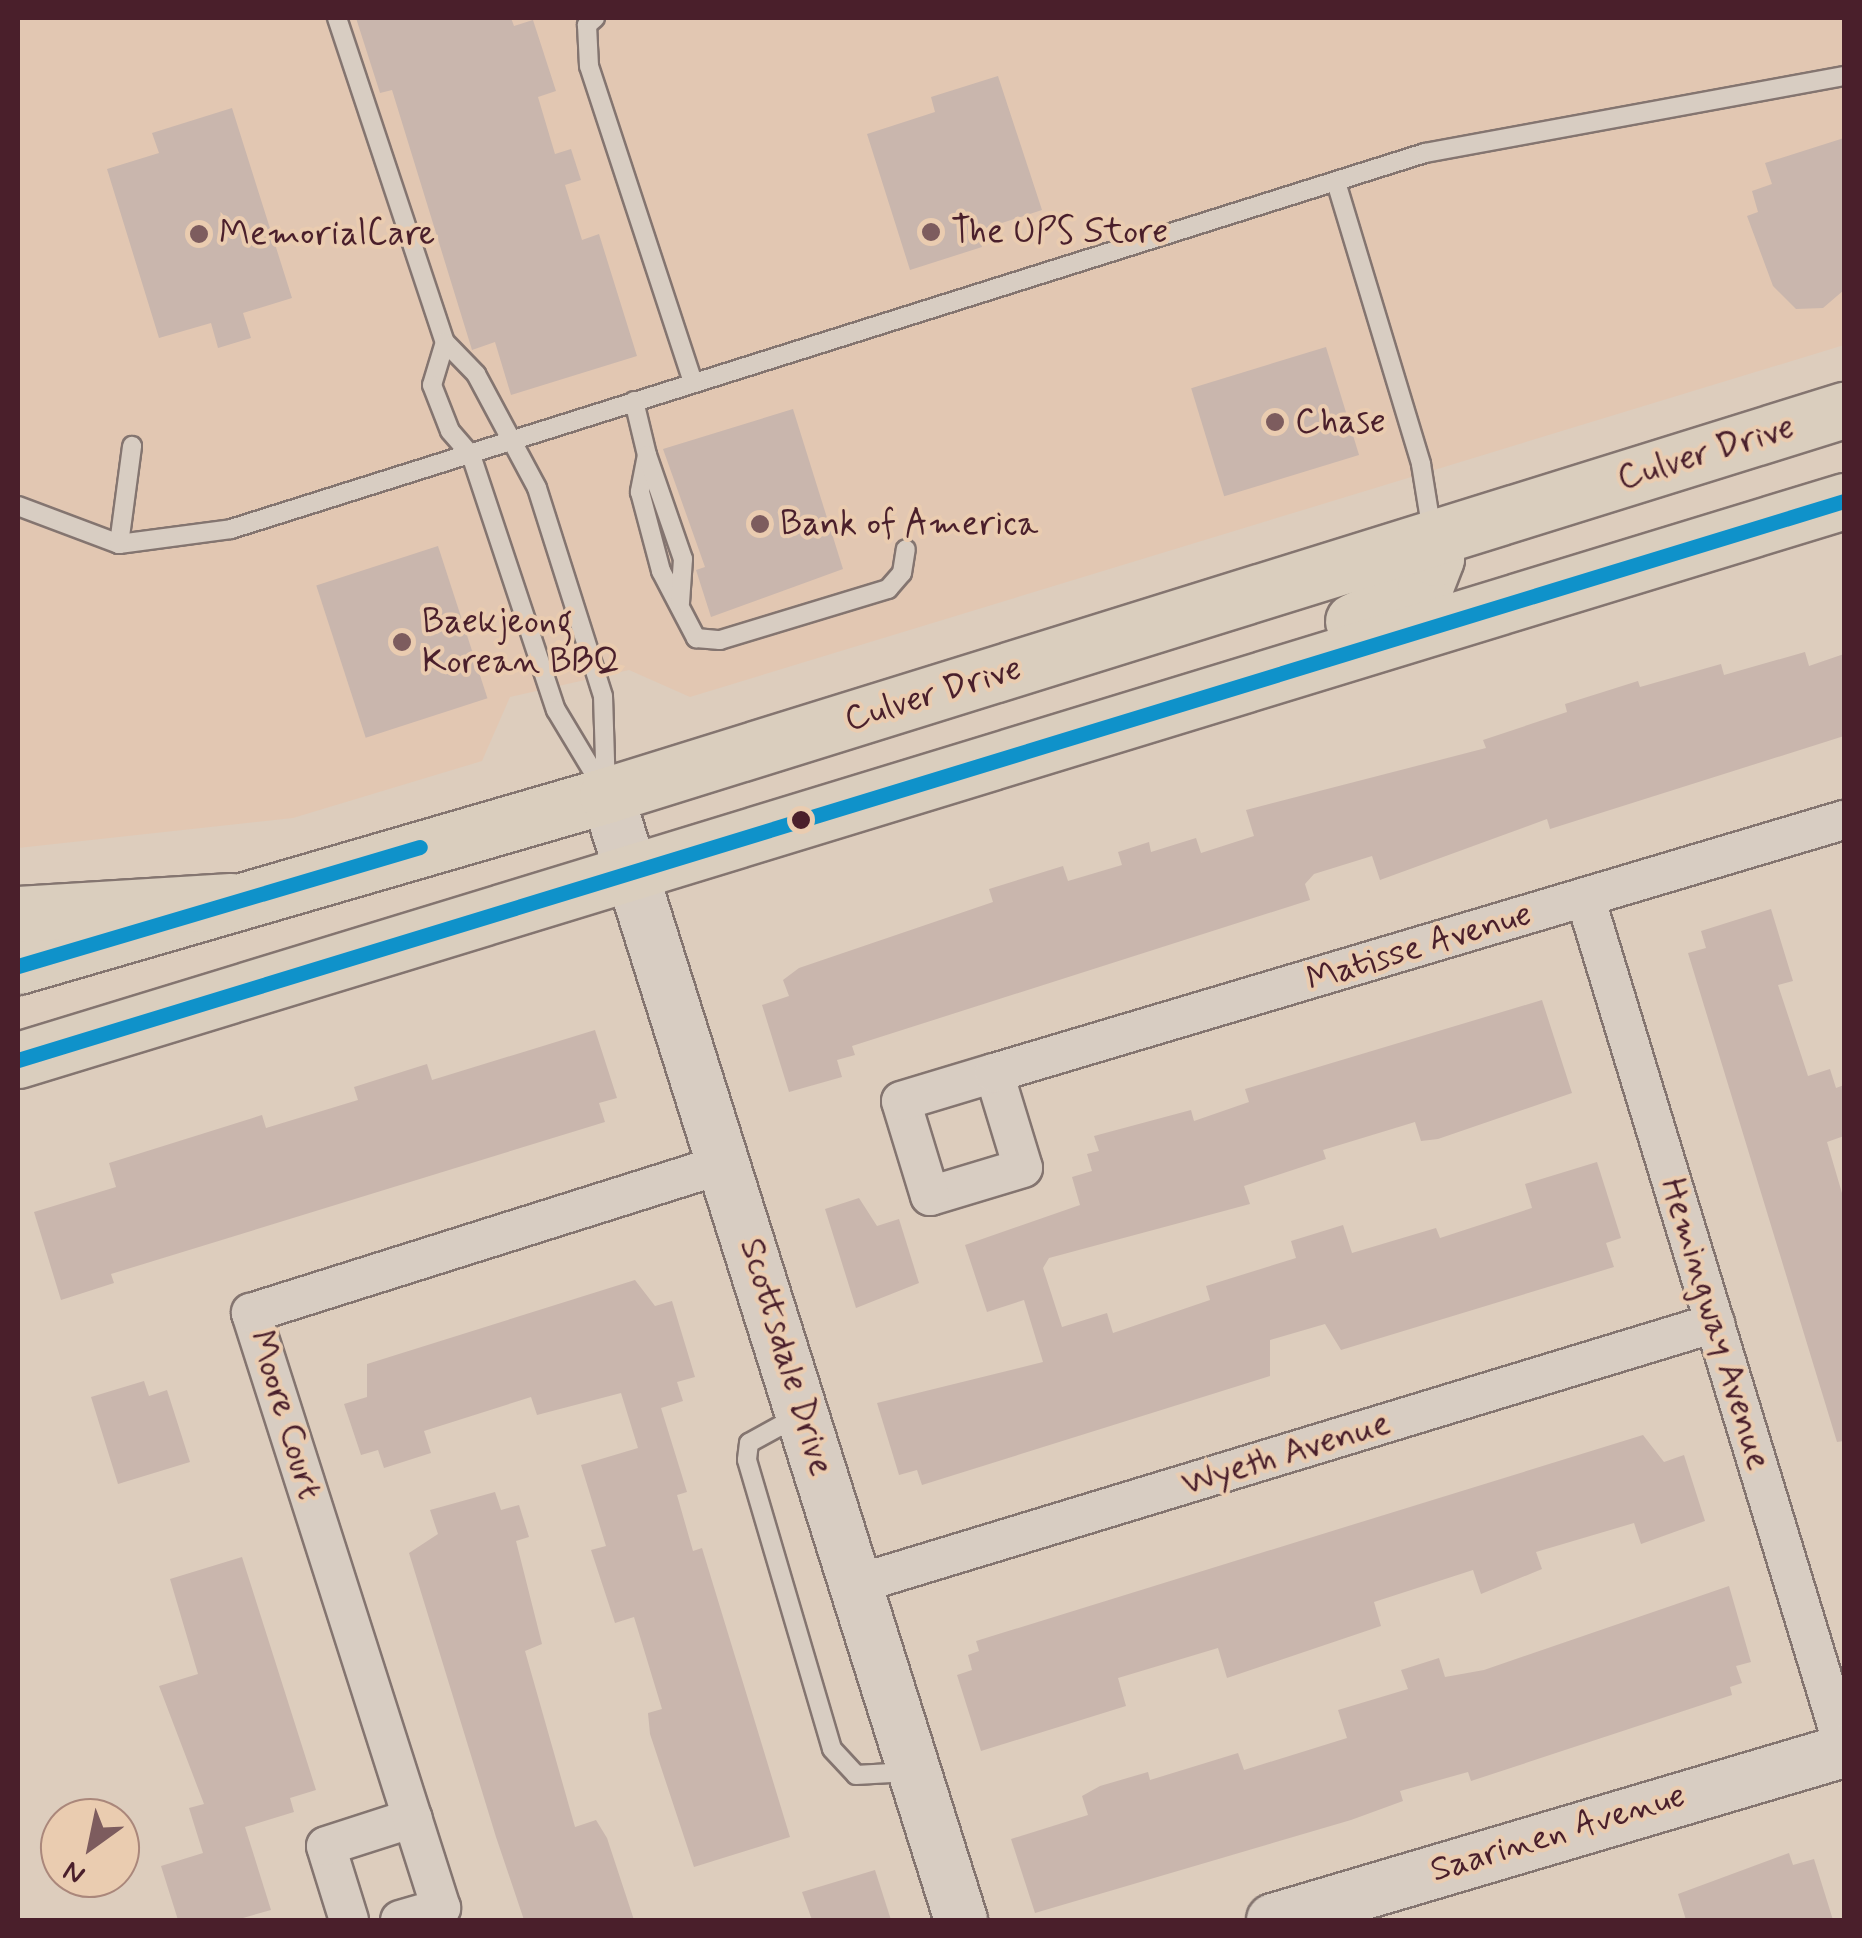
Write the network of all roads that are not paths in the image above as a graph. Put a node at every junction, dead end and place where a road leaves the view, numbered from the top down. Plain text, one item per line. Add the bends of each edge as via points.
1 (337, 18) edge
2 (596, 18) edge
3 (1844, 76) edge
4 (1336, 182) junction
5 (444, 342) junction
6 (693, 383) junction
7 (634, 401) junction
8 (1844, 410) edge
9 (516, 444) junction
10 (132, 446) dead end
11 (471, 455) junction
12 (1844, 501) edge
13 (18, 506) edge
14 (1433, 539) junction
15 (119, 544) junction
16 (906, 549) dead end
17 (1222, 694) junction
18 (606, 795) junction
19 (1844, 820) edge
20 (638, 874) junction
21 (1586, 897) junction
22 (231, 900) junction
23 (18, 914) edge
24 (18, 966) edge
25 (18, 1060) edge
26 (994, 1074) dead end
27 (726, 1164) junction
28 (1715, 1323) junction
29 (804, 1413) junction
30 (856, 1584) junction
31 (1832, 1662) edge
32 (1844, 1748) edge
33 (914, 1772) junction
34 (413, 1818) junction
35 (349, 1920) edge
36 (400, 1920) edge
37 (961, 1920) edge
38 (1273, 1920) edge

1 - 5 lane
2 - 6 lane via 587,25 589,66
3 - 4 lane via 1425,153
4 - 6 lane
4 - 14 lane via 1421,464
5 - 9 lane via 476,374
5 - 11 lane via 432,385 450,431
6 - 7 lane
7 - 9 lane
7 - 16 lane via 648,455 640,492 661,571 696,638 720,640 888,589 902,573
8 - 14 main road, Culver Drive
9 - 11 lane
9 - 18 lane via 603,696
10 - 15 lane
11 - 15 lane via 231,529
11 - 18 lane via 556,710
12 - 17 main road
13 - 15 lane
14 - 17 main road via 1431,576 1412,598 1260,656
14 - 18 main road, Culver Drive
17 - 20 main road
18 - 20 street, Scottsdale Drive
18 - 22 main road, Culver Drive
19 - 21 street, Matisse Avenue
20 - 25 main road
20 - 27 street, Scottsdale Drive
21 - 26 street, Matisse Avenue
21 - 28 street, Hemingway Avenue
22 - 23 main road
22 - 24 main road, Culver Drive
27 - 29 street, Scottsdale Drive
27 - 34 street, Moore Court via 251,1313
28 - 30 street, Wyeth Avenue
28 - 31 street, Hemingway Avenue
29 - 30 street, Scottsdale Drive
29 - 33 lane via 750,1444 747,1460 832,1749 856,1774
30 - 33 street, Scottsdale Drive
31 - 32 street, Hemingway Avenue
32 - 38 street, Saarinen Avenue
33 - 37 street, Scottsdale Drive
34 - 35 street via 326,1846
34 - 36 street, Moore Court via 441,1908

